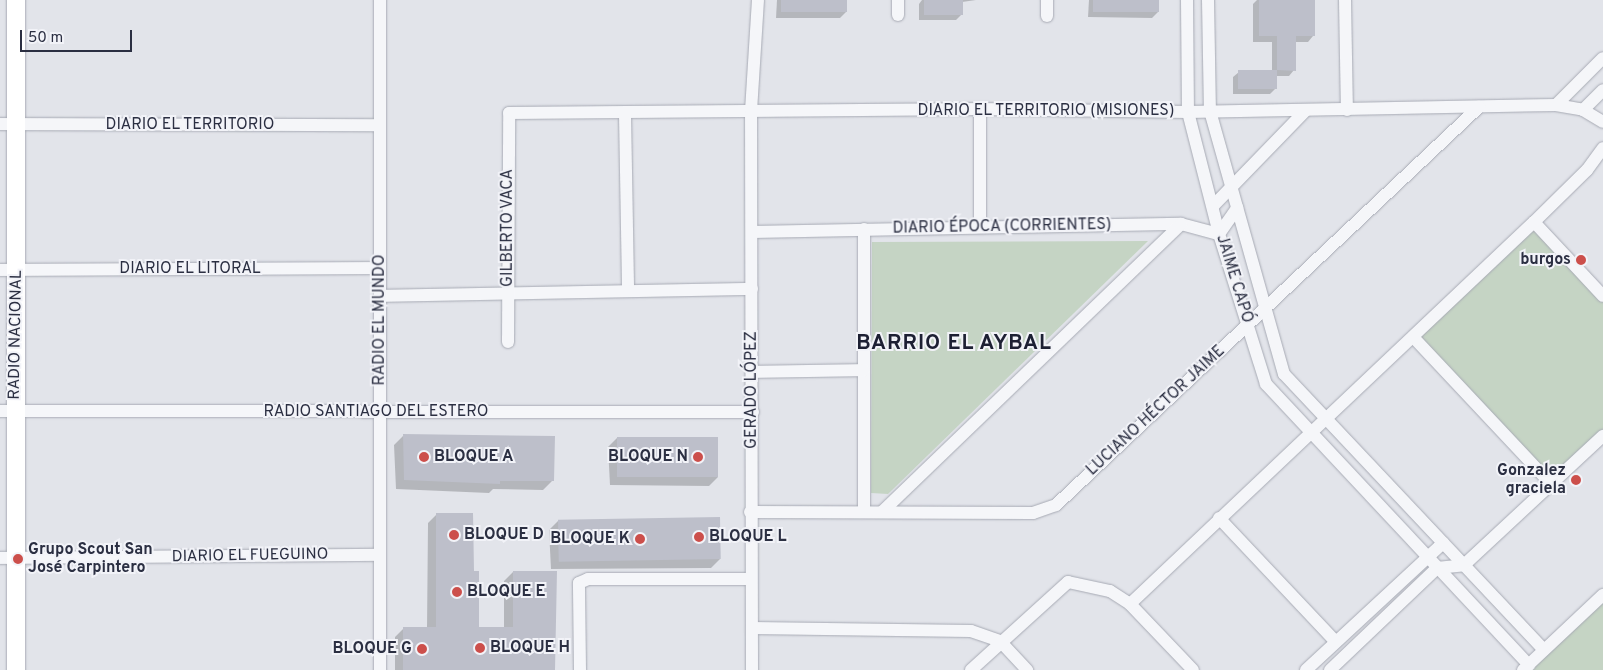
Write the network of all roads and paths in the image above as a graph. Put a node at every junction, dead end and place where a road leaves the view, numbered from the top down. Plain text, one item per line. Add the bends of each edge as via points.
1 (16, 0) edge
2 (380, 0) edge
3 (758, 0) edge
4 (898, 0) edge
5 (1047, 0) edge
6 (1187, 0) edge
7 (1208, 0) edge
8 (1345, 0) edge
9 (898, 16) dead end
10 (1047, 16) dead end
11 (1603, 58) edge
12 (1603, 90) edge
13 (1556, 105) junction
14 (1479, 107) junction
15 (980, 109) junction
16 (1306, 110) junction
17 (1347, 110) junction
18 (1583, 110) junction
19 (751, 111) junction
20 (1210, 111) junction
21 (1188, 112) junction
22 (509, 113) joint
23 (625, 114) junction
24 (1603, 122) edge
25 (8, 124) edge
26 (380, 125) junction
27 (1603, 148) edge
28 (1230, 191) junction
29 (1214, 205) junction
30 (1237, 208) junction
31 (1534, 222) junction
32 (1180, 224) junction
33 (980, 227) junction
34 (864, 228) junction
35 (752, 232) junction
36 (1219, 234) junction
37 (380, 268) junction
38 (0, 270) edge
39 (18, 270) junction
40 (752, 290) junction
41 (628, 291) junction
42 (508, 293) junction
43 (380, 296) junction
44 (1603, 296) edge
45 (1265, 309) junction
46 (1248, 325) junction
47 (1414, 338) junction
48 (508, 342) dead end
49 (864, 370) junction
50 (752, 372) junction
51 (7, 411) edge
52 (380, 412) junction
53 (753, 412) junction
54 (1326, 419) junction
55 (1310, 432) junction
56 (1603, 436) edge
57 (1552, 485) junction
58 (864, 511) junction
59 (883, 511) junction
60 (750, 512) junction
61 (1219, 518) junction
62 (1443, 543) junction
63 (380, 555) junction
64 (1427, 557) junction
65 (7, 558) edge
66 (1464, 566) junction
67 (1438, 568) junction
68 (750, 579) junction
69 (1603, 595) edge
70 (1130, 604) junction
71 (752, 628) junction
72 (1000, 641) junction
73 (1336, 642) junction
74 (1544, 650) junction
75 (1526, 667) edge
76 (16, 670) edge
77 (380, 670) edge
78 (580, 670) edge
79 (752, 670) edge
80 (971, 670) edge
81 (1027, 670) edge
82 (1193, 670) edge
83 (1306, 670) edge
84 (1330, 670) edge

1 - 25 street, RADIO NACIONAL
2 - 26 street, RADIO EL MUNDO
3 - 19 street, GERADO LÓPEZ
4 - 9 street
5 - 10 street
6 - 21 street, JAIME CAPÓ
7 - 20 street, JAIME CAPÓ
8 - 17 street
11 - 13 street
12 - 18 street
13 - 14 street, DIARIO EL TERRITORIO (MISIONES)
13 - 18 street, DIARIO EL TERRITORIO (MISIONES)
14 - 17 street, DIARIO EL TERRITORIO (MISIONES)
14 - 45 street, LUCIANO HÉCTOR JAIME
15 - 19 street, DIARIO EL TERRITORIO (MISIONES)
15 - 21 street, DIARIO EL TERRITORIO (MISIONES)
15 - 33 street
16 - 17 street, DIARIO EL TERRITORIO (MISIONES)
16 - 20 street, DIARIO EL TERRITORIO (MISIONES)
16 - 28 street
18 - 24 street
19 - 23 street, DIARIO EL TERRITORIO (MISIONES)
19 - 35 street, GERADO LÓPEZ
20 - 21 street, DIARIO EL TERRITORIO (MISIONES)
20 - 28 street, JAIME CAPÓ
21 - 29 street, JAIME CAPÓ
22 - 23 street, DIARIO EL TERRITORIO (MISIONES)
22 - 42 street, GILBERTO VACA
23 - 41 street
25 - 26 street, DIARIO EL TERRITORIO
25 - 39 street, RADIO NACIONAL
26 - 37 street, RADIO EL MUNDO
27 - 31 street via 1587,170
28 - 29 street
28 - 30 street, JAIME CAPÓ
29 - 36 street, JAIME CAPÓ
30 - 36 street
30 - 45 street, JAIME CAPÓ
31 - 44 street
31 - 47 street
32 - 33 street, DIARIO ÉPOCA (CORRIENTES)
32 - 36 street, DIARIO ÉPOCA (CORRIENTES)
32 - 59 street
33 - 34 street, DIARIO ÉPOCA (CORRIENTES)
34 - 35 street, DIARIO ÉPOCA (CORRIENTES)
34 - 49 street
35 - 40 street, GERADO LÓPEZ
36 - 46 street, JAIME CAPÓ
37 - 39 street, DIARIO EL LITORAL
37 - 43 street, RADIO EL MUNDO
38 - 39 street, DIARIO EL LITORAL
39 - 51 street, RADIO NACIONAL
40 - 41 street
40 - 50 street, GERADO LÓPEZ
41 - 42 street
42 - 43 street
42 - 48 street, GILBERTO VACA
43 - 52 street, RADIO EL MUNDO
45 - 46 street, LUCIANO HÉCTOR JAIME
45 - 54 street, JAIME CAPÓ via 1284,374
46 - 55 street, JAIME CAPÓ via 1266,384
46 - 59 street, LUCIANO HÉCTOR JAIME via 1056,505 1033,513
47 - 54 street
47 - 57 street
49 - 50 street
49 - 58 street
50 - 53 street, GERADO LÓPEZ
51 - 52 street, RADIO SANTIAGO DEL ESTERO
51 - 65 street, RADIO NACIONAL
52 - 53 street, RADIO SANTIAGO DEL ESTERO
52 - 63 street, RADIO EL MUNDO
53 - 60 street, GERADO LÓPEZ
54 - 55 street
54 - 62 street, JAIME CAPÓ
55 - 61 street
55 - 64 street, JAIME CAPÓ
56 - 57 street
57 - 66 street
58 - 59 street, LUCIANO HÉCTOR JAIME
58 - 60 street, LUCIANO HÉCTOR JAIME
60 - 68 street, GERADO LÓPEZ
61 - 70 street
61 - 73 street
62 - 64 street
62 - 66 street, JAIME CAPÓ
63 - 65 street, DIARIO EL FUEGUINO
63 - 77 street, RADIO EL MUNDO
64 - 67 street, JAIME CAPÓ
64 - 73 street
65 - 76 street, RADIO NACIONAL
66 - 67 street
66 - 74 street, JAIME CAPÓ
67 - 75 street, JAIME CAPÓ
67 - 84 street
68 - 71 street, GERADO LÓPEZ
68 - 78 street via 588,579 580,583
69 - 74 street
70 - 72 street via 1110,591 1068,582
70 - 82 street
71 - 72 street via 971,631
71 - 79 street, GERADO LÓPEZ
72 - 80 street
72 - 81 street
73 - 83 street
74 - 75 street

